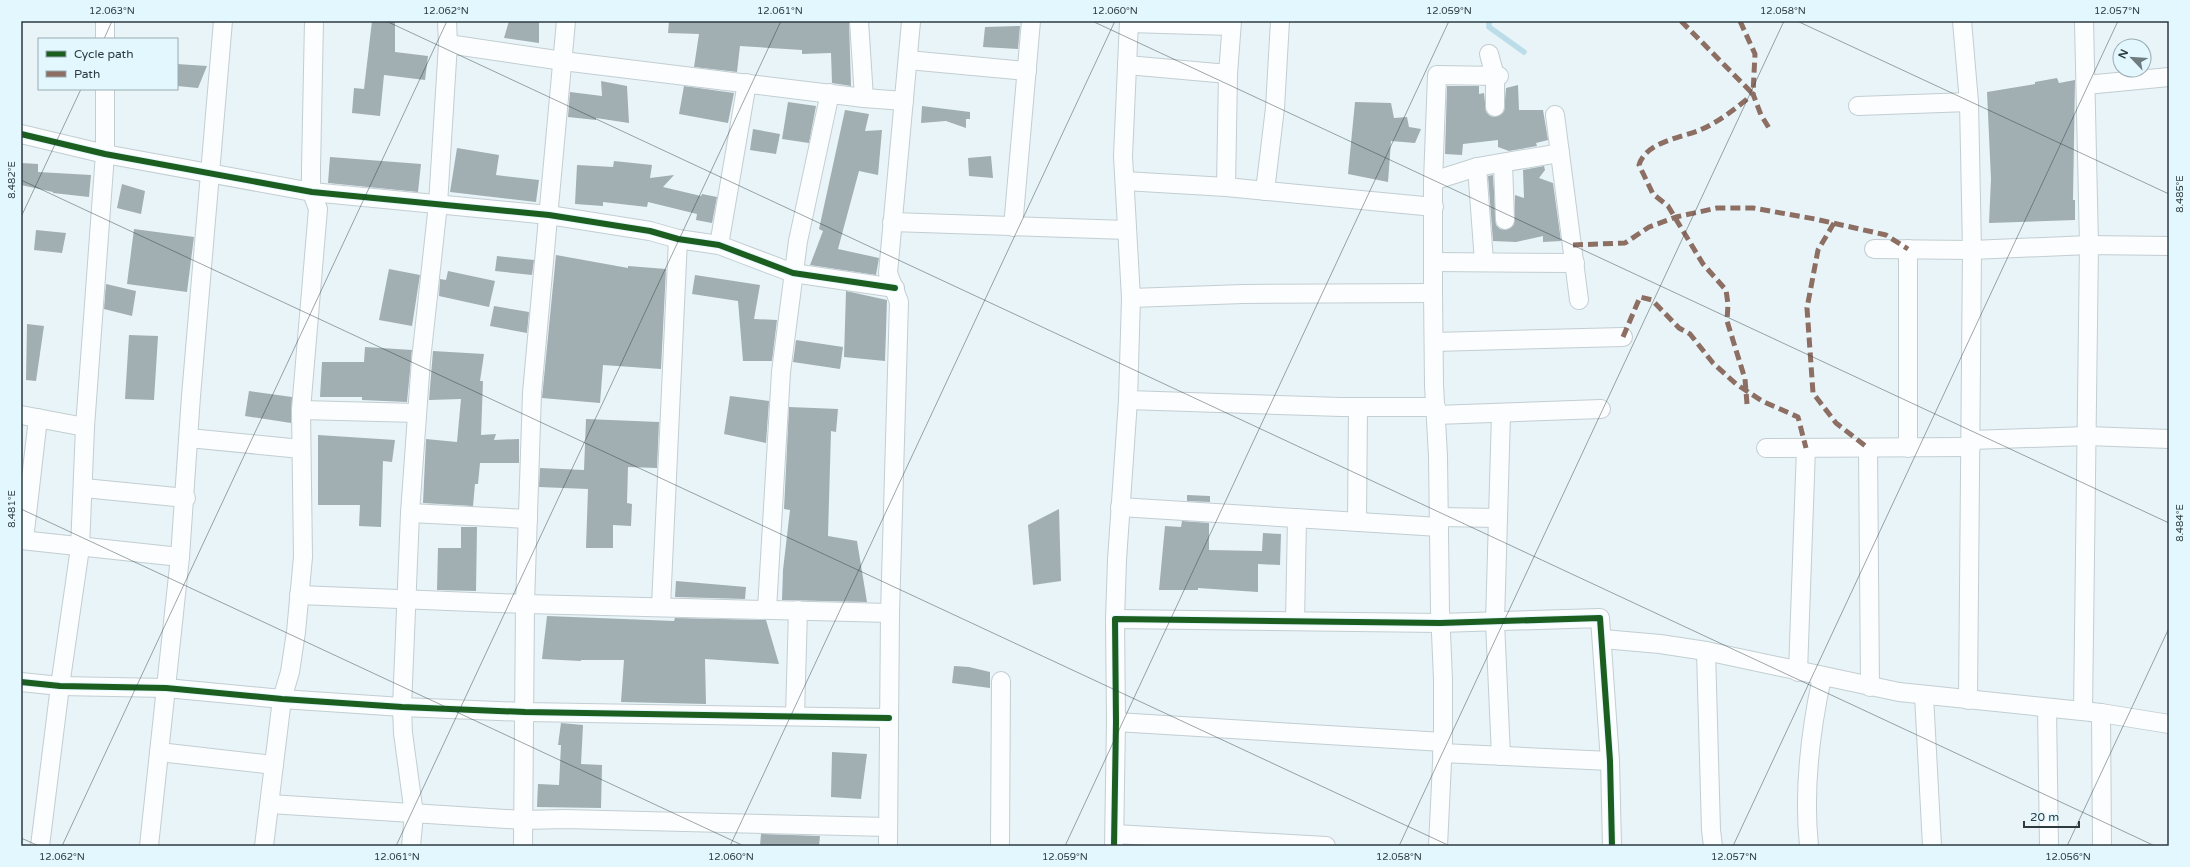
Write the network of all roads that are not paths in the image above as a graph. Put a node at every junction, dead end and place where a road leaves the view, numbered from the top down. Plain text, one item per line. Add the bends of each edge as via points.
1 (105, 21) edge
2 (223, 21) edge
3 (314, 21) edge
4 (447, 21) edge
5 (566, 21) edge
6 (859, 21) edge
7 (1031, 21) edge
8 (1280, 21) edge
9 (1962, 21) edge
10 (2084, 21) edge
11 (911, 22) dead end
12 (1129, 22) edge
13 (1232, 24) edge
14 (105, 38) edge
15 (448, 44) junction
16 (1489, 54) dead end
17 (908, 60) junction
18 (563, 61) junction
19 (1127, 65) junction
20 (1027, 71) junction
21 (1228, 74) junction
22 (1497, 76) junction
23 (2169, 77) edge
24 (747, 83) junction
25 (2086, 85) junction
26 (105, 90) edge
27 (830, 93) junction
28 (864, 98) junction
29 (904, 101) junction
30 (1969, 102) junction
31 (1858, 106) dead end
32 (1494, 107) dead end
33 (1555, 115) dead end
34 (21, 134) edge
35 (1560, 153) junction
36 (105, 154) junction
37 (1503, 163) junction
38 (1477, 167) junction
39 (211, 173) junction
40 (1125, 181) junction
41 (1433, 181) junction
42 (1226, 187) junction
43 (1265, 191) junction
44 (312, 192) junction
45 (438, 204) junction
46 (1434, 207) junction
47 (549, 215) junction
48 (1506, 220) dead end
49 (892, 222) junction
50 (1013, 227) junction
51 (1127, 230) junction
52 (678, 239) junction
53 (719, 245) junction
54 (2089, 245) junction
55 (2169, 246) edge
56 (1874, 249) dead end
57 (1908, 249) junction
58 (1972, 250) junction
59 (1433, 262) junction
60 (1484, 262) junction
61 (1575, 263) junction
62 (793, 273) junction
63 (895, 288) junction
64 (1433, 293) junction
65 (1131, 298) junction
66 (1579, 300) dead end
67 (1623, 337) dead end
68 (1434, 342) junction
69 (1128, 400) junction
70 (1358, 407) junction
71 (1601, 409) dead end
72 (301, 410) junction
73 (1436, 411) junction
74 (417, 413) junction
75 (1500, 414) junction
76 (30, 417) edge
77 (85, 427) junction
78 (2087, 436) junction
79 (189, 438) junction
80 (2169, 439) edge
81 (1971, 444) junction
82 (1766, 448) dead end
83 (1806, 448) junction
84 (1868, 448) junction
85 (1908, 448) junction
86 (301, 449) junction
87 (84, 488) junction
88 (186, 498) junction
89 (1120, 507) junction
90 (410, 513) junction
91 (1297, 518) junction
92 (1498, 518) junction
93 (528, 519) junction
94 (1357, 522) junction
95 (1439, 522) junction
96 (22, 540) edge
97 (80, 548) junction
98 (180, 557) junction
99 (299, 595) junction
100 (407, 600) junction
101 (525, 604) junction
102 (661, 606) junction
103 (767, 609) junction
104 (798, 610) junction
105 (890, 613) junction
106 (1115, 619) junction
107 (1295, 621) junction
108 (1495, 622) junction
109 (1440, 623) junction
110 (1603, 639) junction
111 (1706, 651) junction
112 (1798, 672) junction
113 (1822, 677) junction
114 (1001, 681) dead end
115 (21, 682) edge
116 (60, 686) junction
117 (1870, 687) junction
118 (166, 688) junction
119 (1924, 696) junction
120 (282, 699) junction
121 (1968, 700) junction
122 (402, 707) junction
123 (2047, 708) junction
124 (2083, 711) junction
125 (525, 712) junction
126 (2101, 713) junction
127 (795, 716) junction
128 (889, 718) junction
129 (1116, 722) junction
130 (2169, 724) edge
131 (1443, 748) junction
132 (159, 752) junction
133 (1501, 756) junction
134 (1610, 761) junction
135 (274, 765) junction
136 (270, 804) junction
137 (414, 814) junction
138 (523, 820) junction
139 (888, 827) junction
140 (1114, 840) edge
141 (40, 846) edge
142 (149, 846) edge
143 (264, 846) edge
144 (411, 846) edge
145 (522, 846) edge
146 (888, 846) edge
147 (1000, 846) edge
148 (1326, 846) edge
149 (1438, 846) edge
150 (1612, 846) edge
151 (1713, 846) edge
152 (1809, 846) edge
153 (1932, 846) edge
154 (2049, 846) edge
155 (2102, 846) edge

1 - 14 street
2 - 39 street
3 - 44 street
4 - 15 street
5 - 18 street
6 - 28 street
7 - 20 street
8 - 43 street via 1275,108
9 - 30 street
10 - 25 street
11 - 17 street
12 - 13 street
12 - 19 street
13 - 21 street
15 - 18 street
15 - 45 street
16 - 22 street
17 - 20 street
17 - 29 street
18 - 24 street
18 - 47 street
19 - 21 street
19 - 40 street via 1123,156
20 - 50 street
21 - 42 street
22 - 32 street
22 - 41 street via 1437,75
23 - 25 street
24 - 27 street
24 - 53 street
25 - 54 street
26 - 36 street
27 - 28 street
27 - 62 street
28 - 29 street
29 - 49 street
30 - 31 street
30 - 58 street
33 - 35 street
34 - 36 street
35 - 37 street
35 - 61 street
36 - 39 street
36 - 77 street
37 - 38 street
37 - 48 street
38 - 41 street
38 - 60 street
39 - 44 street
39 - 79 street
40 - 42 street
40 - 51 street
41 - 46 street
42 - 43 street
43 - 46 street
44 - 45 street
44 - 72 street via 318,209
45 - 47 street
45 - 74 street via 420,360
46 - 59 street
47 - 52 street via 650,231
47 - 93 street via 532,392
49 - 50 street
49 - 63 street via 888,273
50 - 51 street
51 - 65 street
52 - 53 street
52 - 102 street
53 - 62 street
54 - 55 street
54 - 58 street
54 - 78 street
56 - 57 street
57 - 58 street
57 - 85 street
58 - 81 street
59 - 60 street
59 - 64 street
60 - 61 street
61 - 66 street
62 - 63 street
62 - 103 street via 781,372
63 - 105 street via 899,302
64 - 65 street via 1243,294
64 - 68 street
65 - 69 street
67 - 68 street
68 - 73 street
69 - 70 street
69 - 89 street
70 - 73 street
70 - 94 street
71 - 75 street
72 - 74 street
72 - 86 street
73 - 75 street
73 - 95 street
74 - 90 street
75 - 92 street
76 - 77 street
76 - 96 street
77 - 87 street
78 - 80 street
78 - 81 street
78 - 124 street
79 - 86 street
79 - 88 street
81 - 85 street
81 - 121 street
82 - 83 street
83 - 84 street
83 - 112 street
84 - 85 street
84 - 117 street
86 - 99 street via 303,557
87 - 88 street
87 - 97 street
88 - 98 street
89 - 91 street
89 - 106 street
90 - 93 street
90 - 100 street
91 - 94 street
91 - 107 street
92 - 95 street
92 - 108 street
93 - 101 street
94 - 95 street
95 - 109 street
96 - 97 street
97 - 98 street
97 - 116 street
98 - 118 street
99 - 100 street
99 - 120 street via 290,672
100 - 101 street
100 - 122 street
101 - 102 street
101 - 125 street
102 - 103 street
103 - 104 street
104 - 105 street
104 - 127 street
105 - 128 street
106 - 107 street
106 - 129 street
107 - 109 street
108 - 109 street
108 - 110 street via 1600,618
108 - 133 street
109 - 131 street
110 - 111 street
110 - 134 street
111 - 112 street
111 - 151 street
112 - 113 street
113 - 117 street
113 - 152 street via 1813,716 1805,811
114 - 147 street
115 - 116 street
116 - 118 street
116 - 141 street
117 - 119 street
118 - 120 street
118 - 132 street
119 - 121 street
119 - 153 street
120 - 122 street
120 - 135 street
121 - 123 street
122 - 125 street
122 - 137 street
123 - 124 street
123 - 154 street
124 - 126 street
125 - 127 street
125 - 138 street
126 - 130 street
126 - 155 street
127 - 128 street
128 - 139 street
129 - 131 street
129 - 140 street
131 - 133 street
131 - 149 street
132 - 135 street
132 - 142 street
133 - 134 street
134 - 150 street
135 - 136 street
136 - 137 street
136 - 143 street
137 - 138 street
137 - 144 street
138 - 139 street
138 - 145 street
139 - 146 street
140 - 148 street

